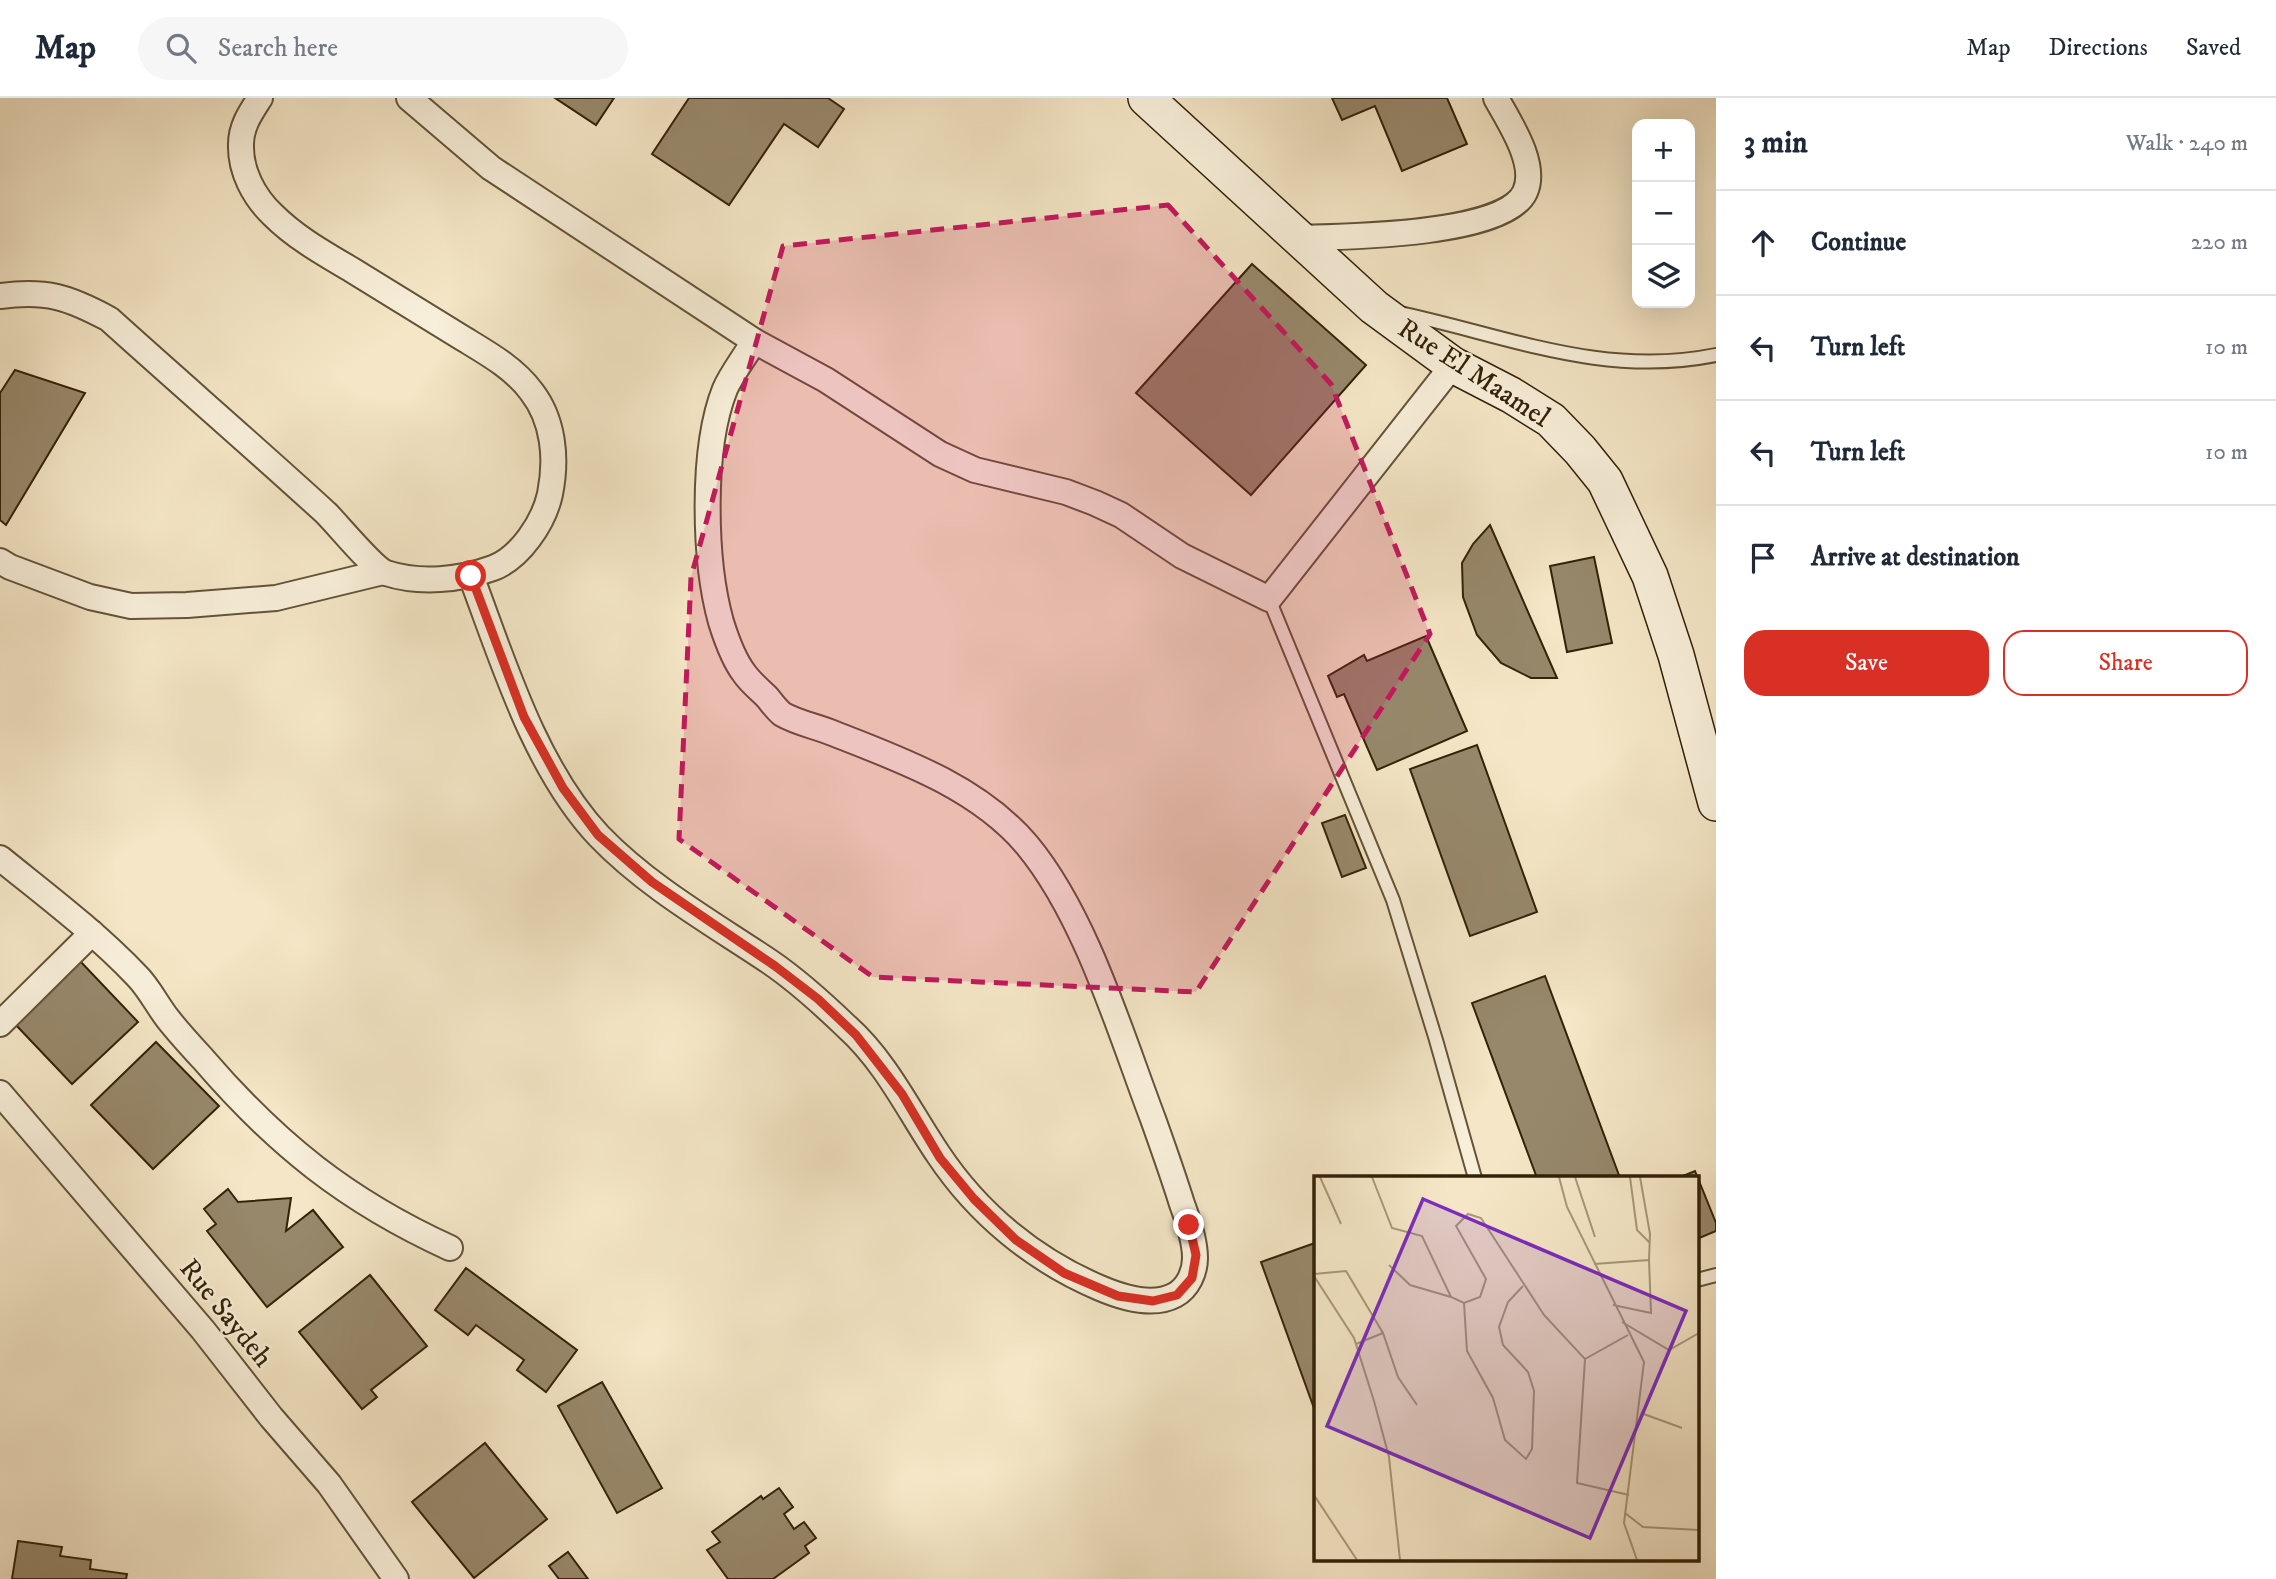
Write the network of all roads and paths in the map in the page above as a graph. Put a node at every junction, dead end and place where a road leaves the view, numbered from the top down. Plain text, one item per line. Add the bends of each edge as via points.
1 (260, 98) edge
2 (409, 98) edge
3 (1146, 98) edge
4 (1496, 98) edge
5 (1296, 238) junction
6 (0, 296) edge
7 (1374, 307) junction
8 (754, 341) junction
9 (1716, 355) edge
10 (1453, 365) junction
11 (0, 561) edge
12 (383, 572) junction
13 (471, 576) junction
14 (1269, 599) junction
15 (1711, 765) edge
16 (1716, 803) edge
17 (0, 858) edge
18 (92, 933) junction
19 (0, 1024) edge
20 (0, 1093) edge
21 (1474, 1176) edge
22 (450, 1248) dead end
23 (1716, 1275) edge
24 (1699, 1279) edge
25 (396, 1579) edge

1 - 13 street via 246,120 240,144 244,172 273,215 311,246 515,373 545,417 555,450 547,507 517,550 499,566
2 - 8 street via 491,168
3 - 5 street, Rue El Maamel
4 - 5 street via 1527,163 1526,191 1517,204 1500,213 1423,231
5 - 7 street, Rue El Maamel
6 - 12 street via 50,294 109,319 328,515
7 - 9 lane via 1550,352 1599,359 1682,361
7 - 10 street, Rue El Maamel
8 - 13 street via 726,388 710,467 712,583 722,627 743,673 783,714 921,771 986,807 1026,844 1063,898 1094,964 1189,1225 1196,1255 1192,1278 1177,1295 1153,1301 1118,1296 1064,1273 1016,1240 940,1158 902,1094 856,1035 786,974 652,882 598,835 563,788 524,717
8 - 14 street via 826,380 940,454 975,470 1095,503 1182,556
10 - 14 street
10 - 15 street, Rue El Maamel via 1550,420 1605,481 1650,576
11 - 12 street via 90,597 131,606 276,597
12 - 13 street via 423,580
14 - 21 lane via 1393,900
15 - 16 street, Rue El Maamel
17 - 18 street
18 - 19 street
18 - 22 street via 139,978 169,1020 281,1142 373,1208
20 - 25 street, Rue Saydeh via 203,1330 328,1484
23 - 24 lane

